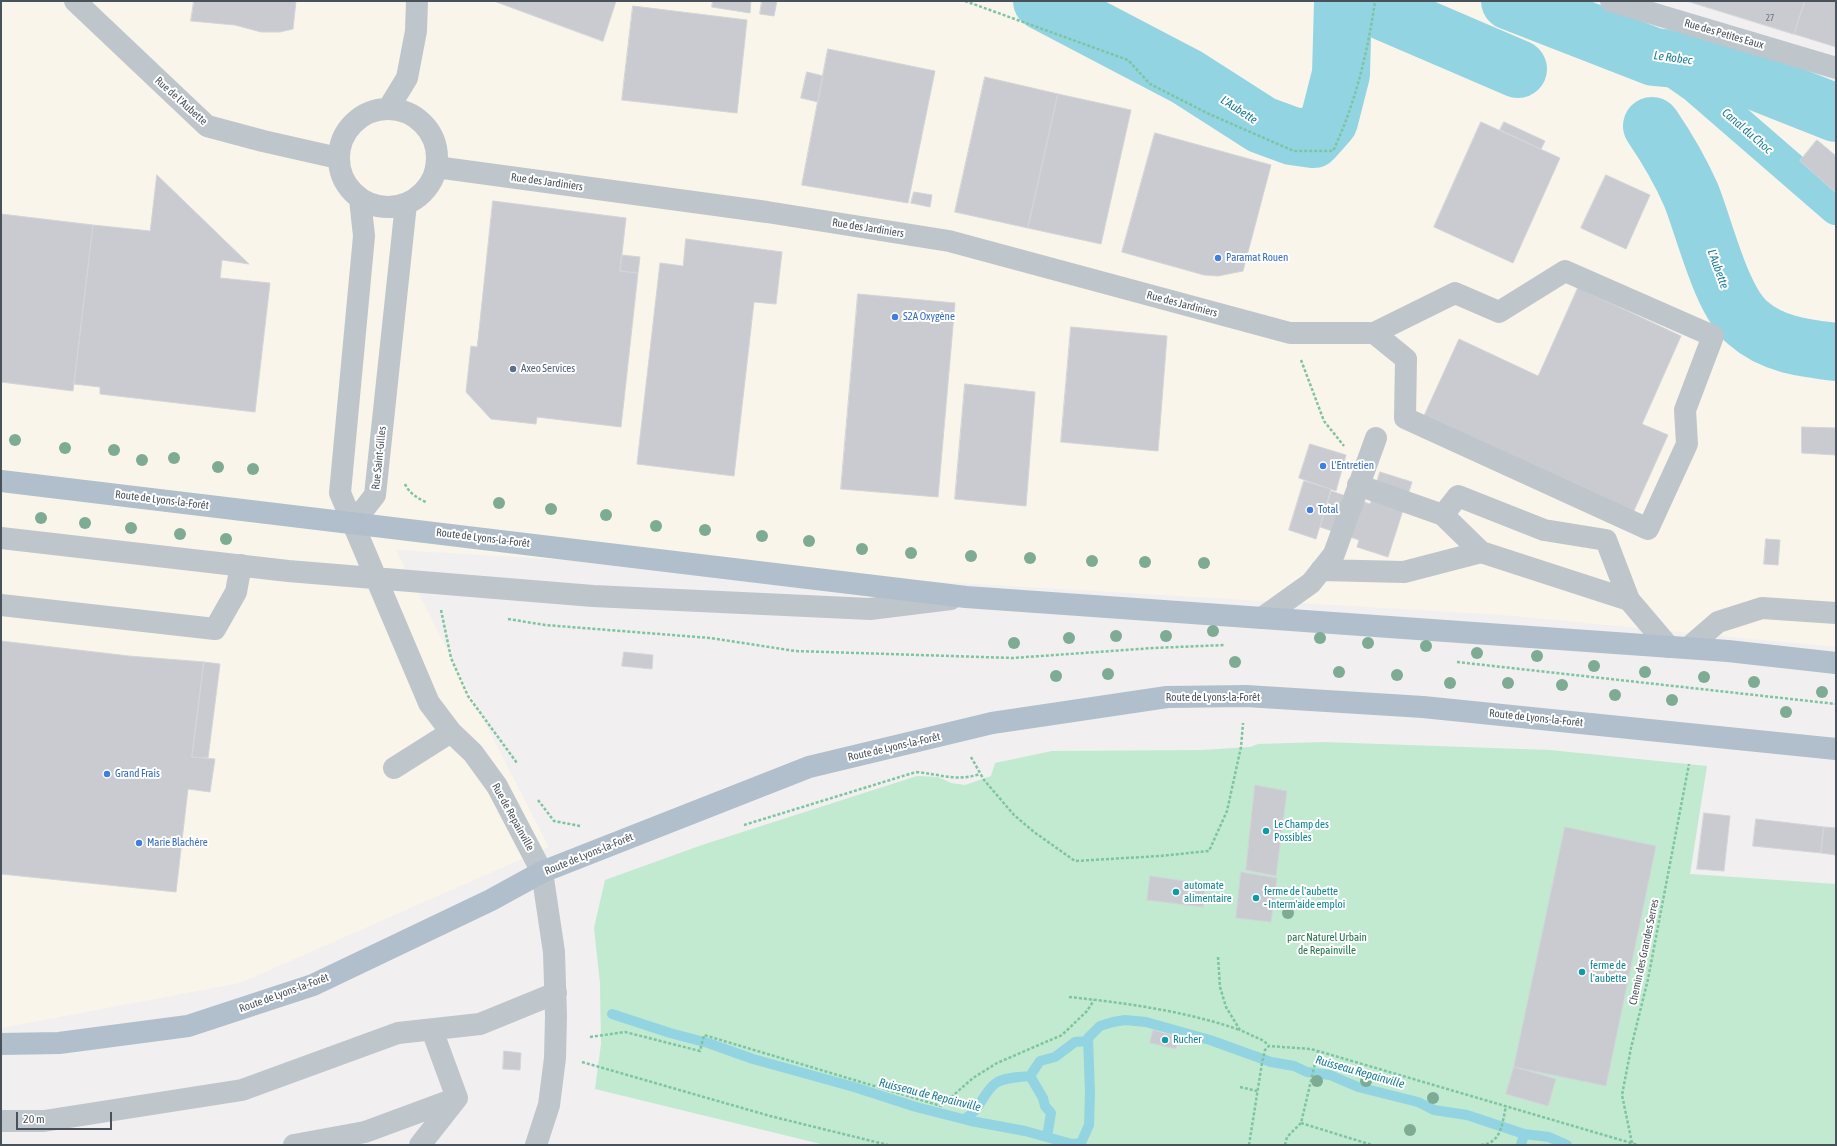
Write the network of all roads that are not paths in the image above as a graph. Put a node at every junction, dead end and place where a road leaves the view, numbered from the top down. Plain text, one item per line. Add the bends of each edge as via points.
1 (75, 1) edge
2 (417, 1) edge
3 (1611, 1) edge
4 (1836, 68) edge
5 (388, 109) junction
6 (338, 158) junction
7 (436, 167) junction
8 (360, 199) junction
9 (406, 204) junction
10 (1374, 334) junction
11 (1376, 438) dead end
12 (1, 481) edge
13 (1358, 485) junction
14 (1443, 515) junction
15 (354, 522) junction
16 (1, 538) edge
17 (1481, 552) junction
18 (241, 565) junction
19 (1321, 570) junction
20 (375, 578) junction
21 (966, 597) junction
22 (1629, 600) junction
23 (1, 605) edge
24 (1836, 614) edge
25 (1262, 618) junction
26 (1678, 647) junction
27 (1836, 663) edge
28 (451, 732) junction
29 (1836, 749) edge
30 (394, 768) dead end
31 (542, 872) junction
32 (556, 993) junction
33 (432, 1030) junction
34 (1, 1044) edge
35 (457, 1098) junction
36 (1, 1121) edge
37 (294, 1145) edge
38 (420, 1145) edge
39 (536, 1145) edge

1 - 6 street, Rue de l'Aubette via 207,126
2 - 5 street via 416,31 407,78
3 - 4 street, Rue des Petites Eaux
5 - 6 street via 369,112 353,124 342,140
5 - 7 street via 406,112 419,120 429,131 436,148
6 - 8 street via 342,177 350,190
7 - 9 street via 429,186
7 - 10 street, Rue des Jardiniers via 767,212 949,241 1290,334
8 - 9 street via 387,208
8 - 15 street via 364,236 340,493
9 - 15 street, Rue Saint-Gilles via 375,495
10 - 10 street via 1406,359 1406,418 1648,529 1687,444 1685,410 1713,336 1565,271 1499,312 1455,293
11 - 13 street
12 - 15 main road, Route de Lyons-la-Forêt
13 - 14 street
13 - 19 street via 1334,554
14 - 17 street
14 - 22 street via 1458,496 1544,530 1606,540
15 - 20 street, Rue de Repainville
15 - 21 main road, Route de Lyons-la-Forêt
16 - 18 street, Route de Lyons-la-Forêt
17 - 19 street via 1404,572
17 - 22 street
18 - 20 street, Route de Lyons-la-Forêt
18 - 23 street via 236,592 215,629
19 - 25 street via 1311,583
20 - 21 street, Route de Lyons-la-Forêt via 593,596 870,609
20 - 28 street, Rue de Repainville via 429,703
21 - 25 main road, Route de Lyons-la-Forêt
22 - 26 street
24 - 26 street via 1762,608 1718,622
25 - 26 main road, Route de Lyons-la-Forêt
26 - 27 main road, Route de Lyons-la-Forêt
28 - 30 street
28 - 31 street, Rue de Repainville via 473,753 497,786
29 - 31 main road, Route de Lyons-la-Forêt via 1423,707 1246,696 1167,697 992,723 809,767
31 - 32 street, Rue de Repainville via 554,952
31 - 34 main road, Route de Lyons-la-Forêt via 491,900 313,985 188,1026 59,1043
32 - 33 street via 480,1024
32 - 39 street, Rue de Repainville via 555,1058 549,1105
33 - 35 street
33 - 36 street via 398,1033 242,1090 44,1121
35 - 37 street via 366,1132
35 - 38 street

